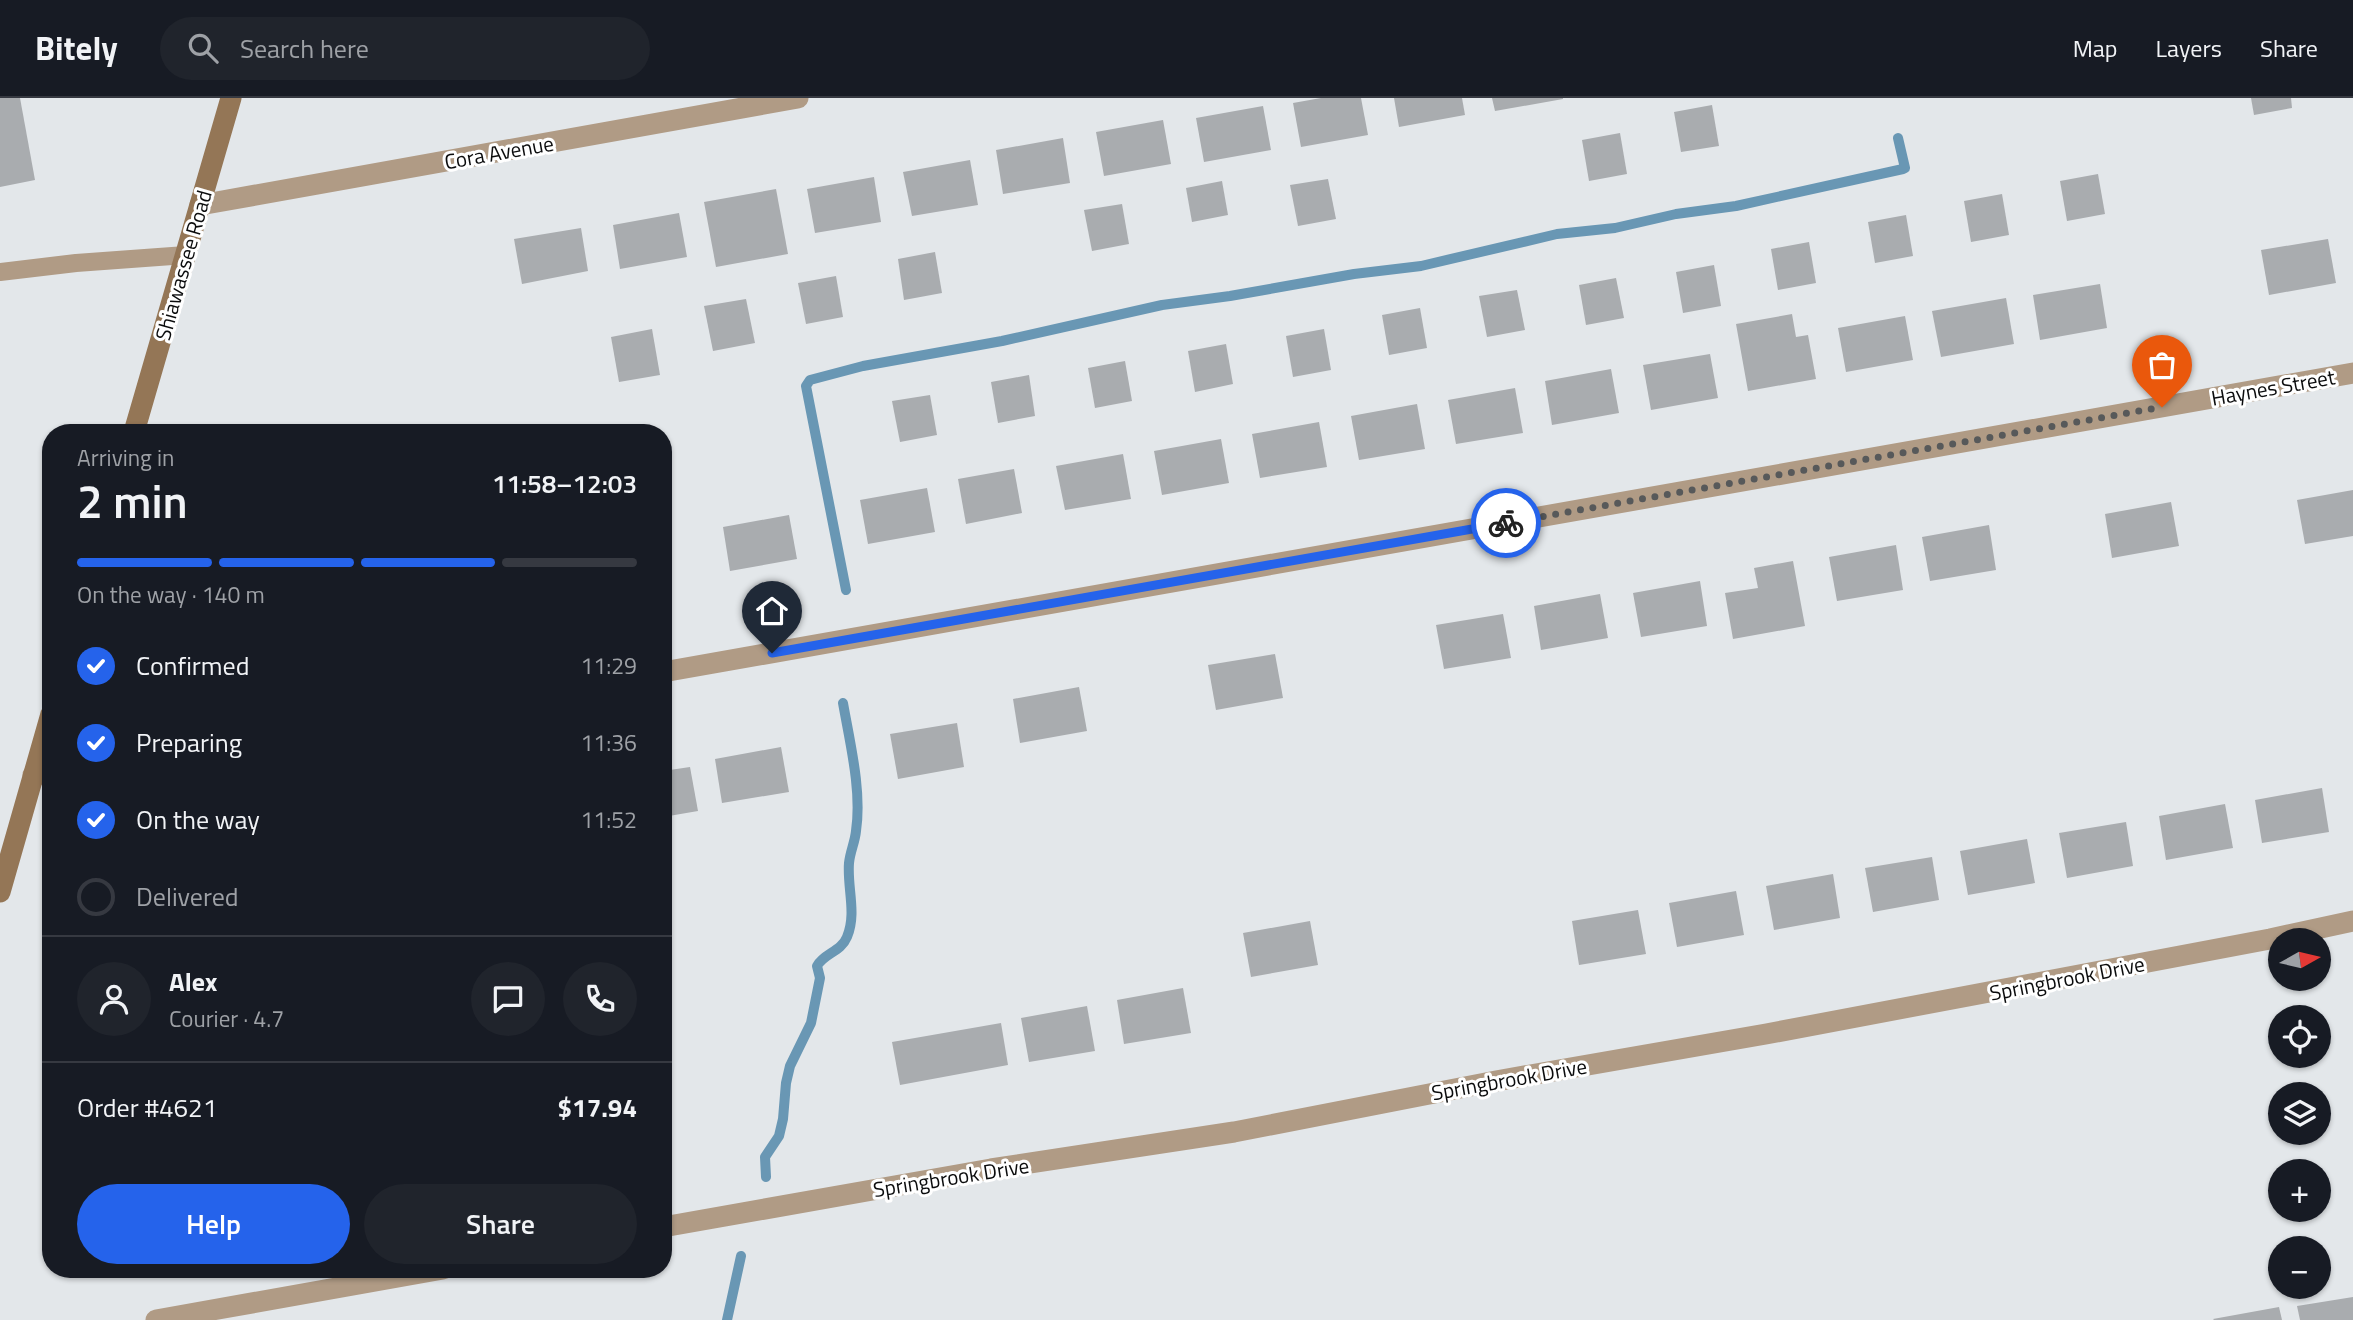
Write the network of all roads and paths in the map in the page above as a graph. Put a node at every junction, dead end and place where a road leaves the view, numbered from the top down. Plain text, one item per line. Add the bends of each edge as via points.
1 (231, 98) edge
2 (798, 98) edge
3 (200, 205) junction
4 (186, 255) junction
5 (0, 272) edge
6 (2353, 373) edge
7 (136, 424) edge
8 (672, 670) edge
9 (42, 775) edge
10 (0, 892) edge
11 (2353, 921) edge
12 (672, 1225) edge
13 (392, 1278) edge
14 (156, 1320) edge

1 - 3 street, Shiawassee Road
2 - 3 street, Cora Avenue
3 - 4 street, Shiawassee Road
4 - 5 lane
4 - 7 street, Shiawassee Road
6 - 8 street, Haynes Street
9 - 10 street
11 - 12 street, Springbrook Drive via 1234,1132
13 - 14 street

